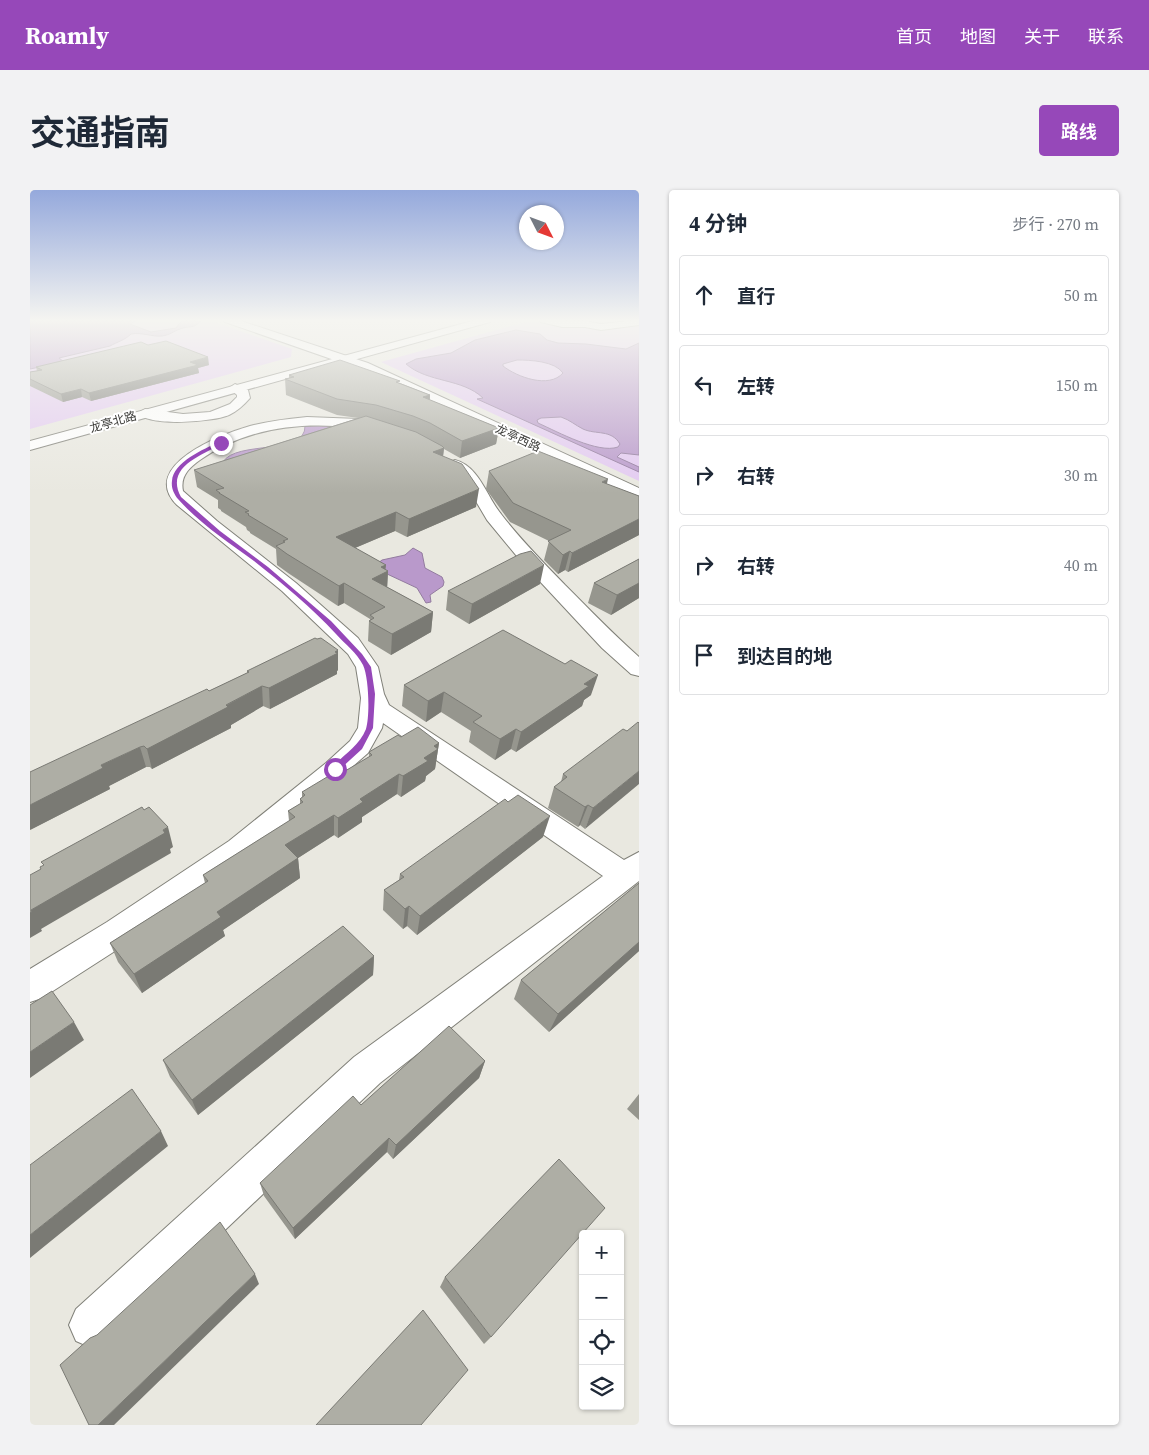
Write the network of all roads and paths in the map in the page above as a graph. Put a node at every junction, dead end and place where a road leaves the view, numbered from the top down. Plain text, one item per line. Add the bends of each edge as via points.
1 (261, 378) edge
2 (269, 378) edge
3 (388, 378) edge
4 (235, 388) junction
5 (220, 412) junction
6 (145, 413) junction
7 (257, 429) junction
8 (402, 434) edge
9 (30, 440) edge
10 (30, 446) edge
11 (438, 454) edge
12 (639, 494) edge
13 (639, 669) edge
14 (372, 700) junction
15 (632, 870) edge
16 (30, 987) edge
17 (92, 1325) dead end

1 - 9 main road, 龙亭北路
2 - 4 main road, 龙亭北路
3 - 12 main road, 龙亭西路
4 - 5 main road via 243,393 243,399 235,407
4 - 6 main road, 龙亭北路
5 - 6 main road via 176,418
5 - 7 main road
6 - 10 main road, 龙亭北路
7 - 8 main road via 341,421 369,424
7 - 14 main road via 197,454 179,469 174,480 175,490 179,498 266,568 344,639 367,667
11 - 13 main road via 470,478 523,563
14 - 15 main road via 380,710
14 - 16 main road via 370,728 359,747 335,769 239,849 118,932
15 - 17 main road via 366,1070

